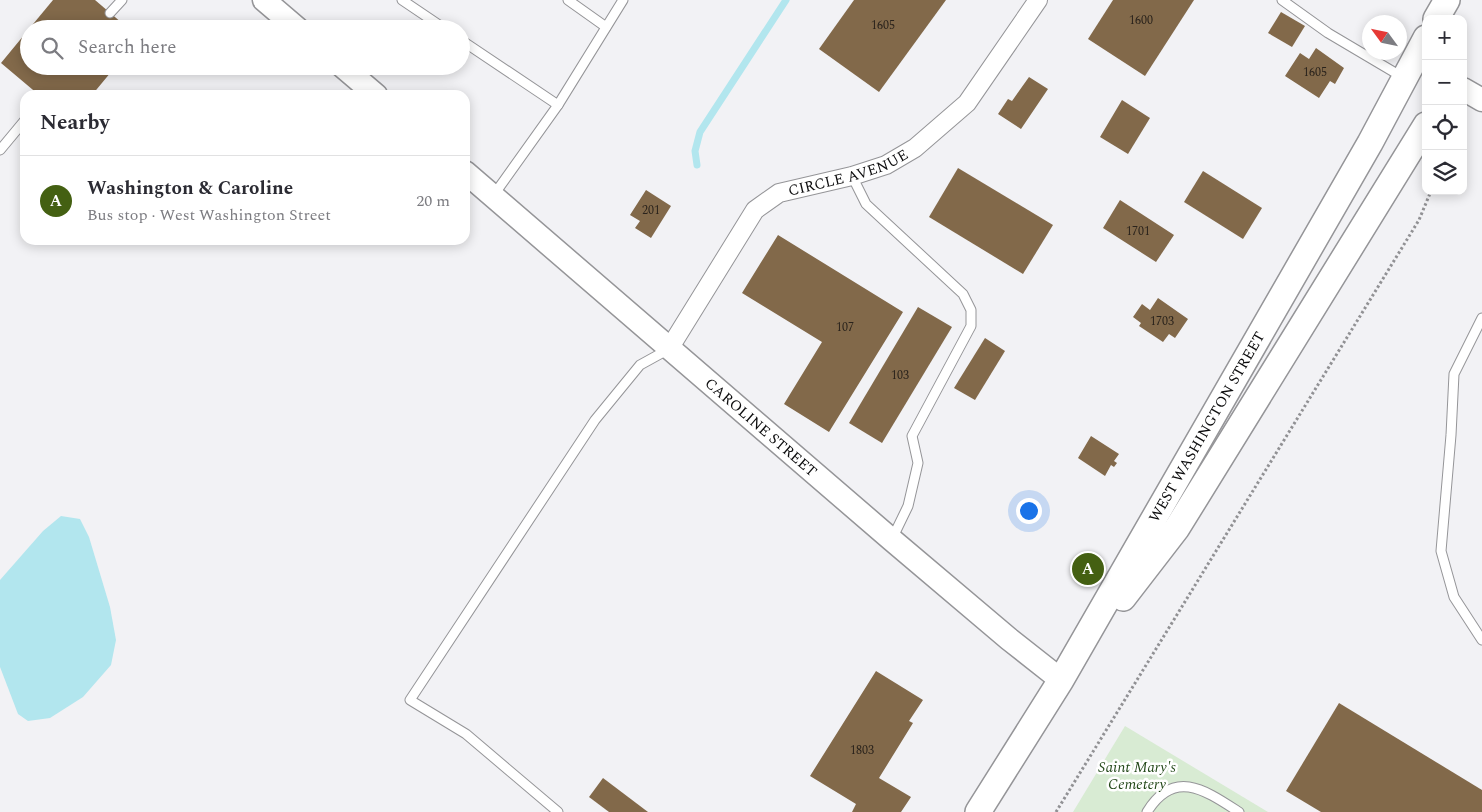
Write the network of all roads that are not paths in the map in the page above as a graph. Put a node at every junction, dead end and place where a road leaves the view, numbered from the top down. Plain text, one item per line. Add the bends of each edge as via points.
1 (122, 0) edge
2 (264, 0) edge
3 (402, 0) edge
4 (568, 0) edge
5 (623, 0) edge
6 (1038, 0) edge
7 (1282, 0) edge
8 (1447, 0) edge
9 (110, 13) dead end
10 (1438, 15) edge
11 (287, 20) edge
12 (432, 20) edge
13 (606, 27) junction
14 (470, 46) edge
15 (1422, 49) edge
16 (1415, 69) edge
17 (353, 75) edge
18 (370, 90) edge
19 (1467, 91) edge
20 (1482, 100) edge
21 (558, 105) junction
22 (20, 126) edge
23 (1422, 131) edge
24 (0, 150) edge
25 (470, 176) edge
26 (852, 176) junction
27 (493, 196) junction
28 (1482, 318) edge
29 (669, 349) junction
30 (892, 540) junction
31 (1482, 640) edge
32 (1061, 680) junction
33 (558, 812) edge
34 (978, 812) edge
35 (1147, 812) edge
36 (1239, 812) edge

1 - 9 lane
2 - 11 street
3 - 12 lane
4 - 13 lane
5 - 13 lane
6 - 26 street, CIRCLE AVENUE via 967,103 915,148 886,165
7 - 16 lane via 1328,32
8 - 10 main road
13 - 21 lane
14 - 21 lane
15 - 16 main road, WEST WASHINGTON STREET
16 - 32 main road, WEST WASHINGTON STREET
17 - 18 street
19 - 20 street
21 - 27 lane
22 - 24 lane
23 - 32 main road via 1177,528
25 - 27 street, CAROLINE STREET
26 - 29 street, CIRCLE AVENUE via 779,193 756,210
26 - 30 lane via 866,204 963,294 971,310 971,326 912,436 918,463 908,506
27 - 29 street, CAROLINE STREET
28 - 31 lane via 1454,374 1441,551 1454,597
29 - 30 street, CAROLINE STREET
29 - 33 lane via 640,365 595,420 410,700 466,734
30 - 32 street, CAROLINE STREET
32 - 34 main road, WEST WASHINGTON STREET
35 - 36 lane via 1156,798 1175,786 1192,787

